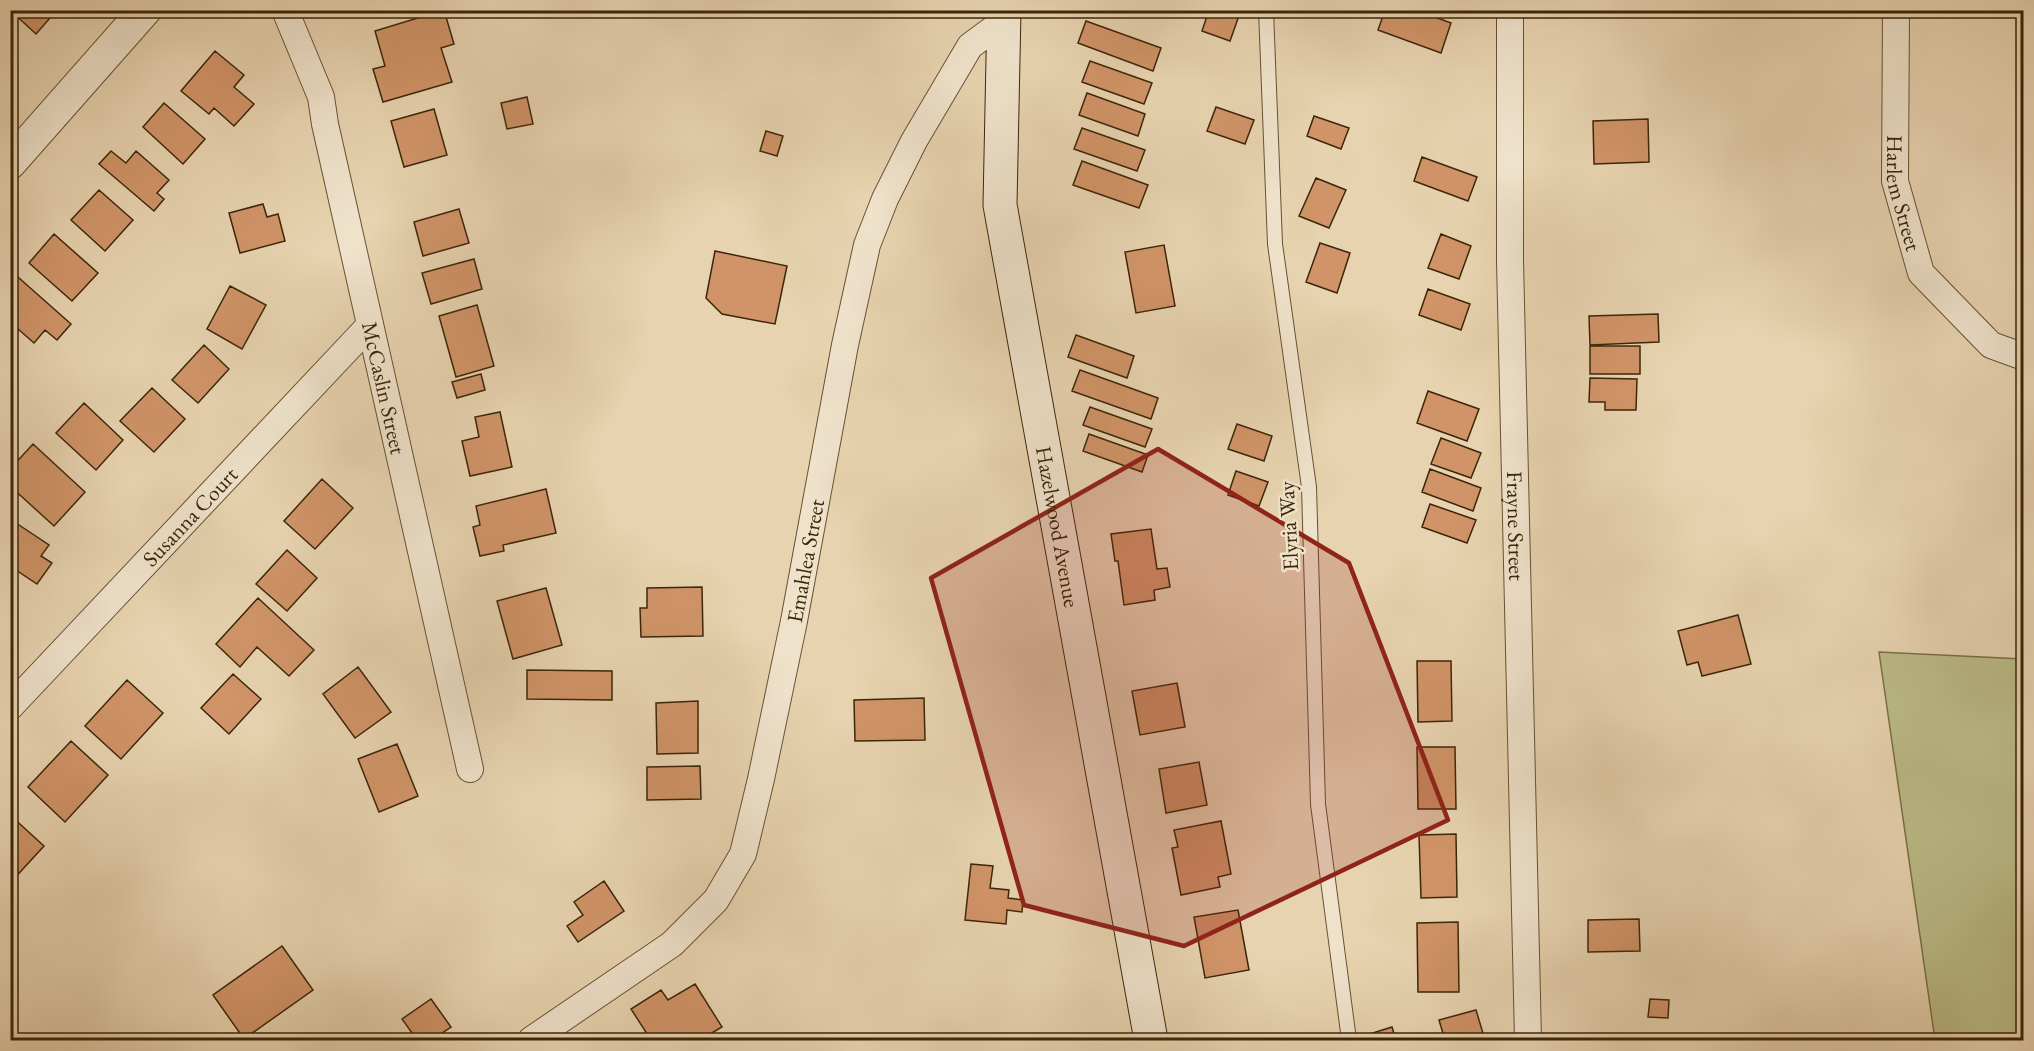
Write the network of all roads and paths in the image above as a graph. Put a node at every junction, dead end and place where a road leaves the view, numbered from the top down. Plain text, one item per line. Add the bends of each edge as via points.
1 (145, 10) edge
2 (285, 10) edge
3 (1266, 10) edge
4 (1510, 10) edge
5 (1896, 10) edge
6 (1004, 16) edge
7 (10, 163) edge
8 (370, 325) junction
9 (2024, 357) edge
10 (10, 707) edge
11 (470, 770) dead end
12 (531, 1041) edge
13 (1151, 1041) edge
14 (1349, 1041) edge
15 (1528, 1041) edge

1 - 7 street
2 - 8 street, McCaslin Street via 321,97
3 - 14 lane, Elyria Way via 1275,244 1309,487 1318,804
4 - 15 street, Frayne Street via 1510,260
5 - 9 street, Harlem Street via 1895,181 1921,273 1991,345
6 - 12 street, Emahlea Street via 970,46 914,141 867,245 792,632 743,854 716,900 672,944
6 - 13 main road, Hazelwood Avenue via 1000,205
8 - 10 street, Susanna Court
8 - 11 street, McCaslin Street

